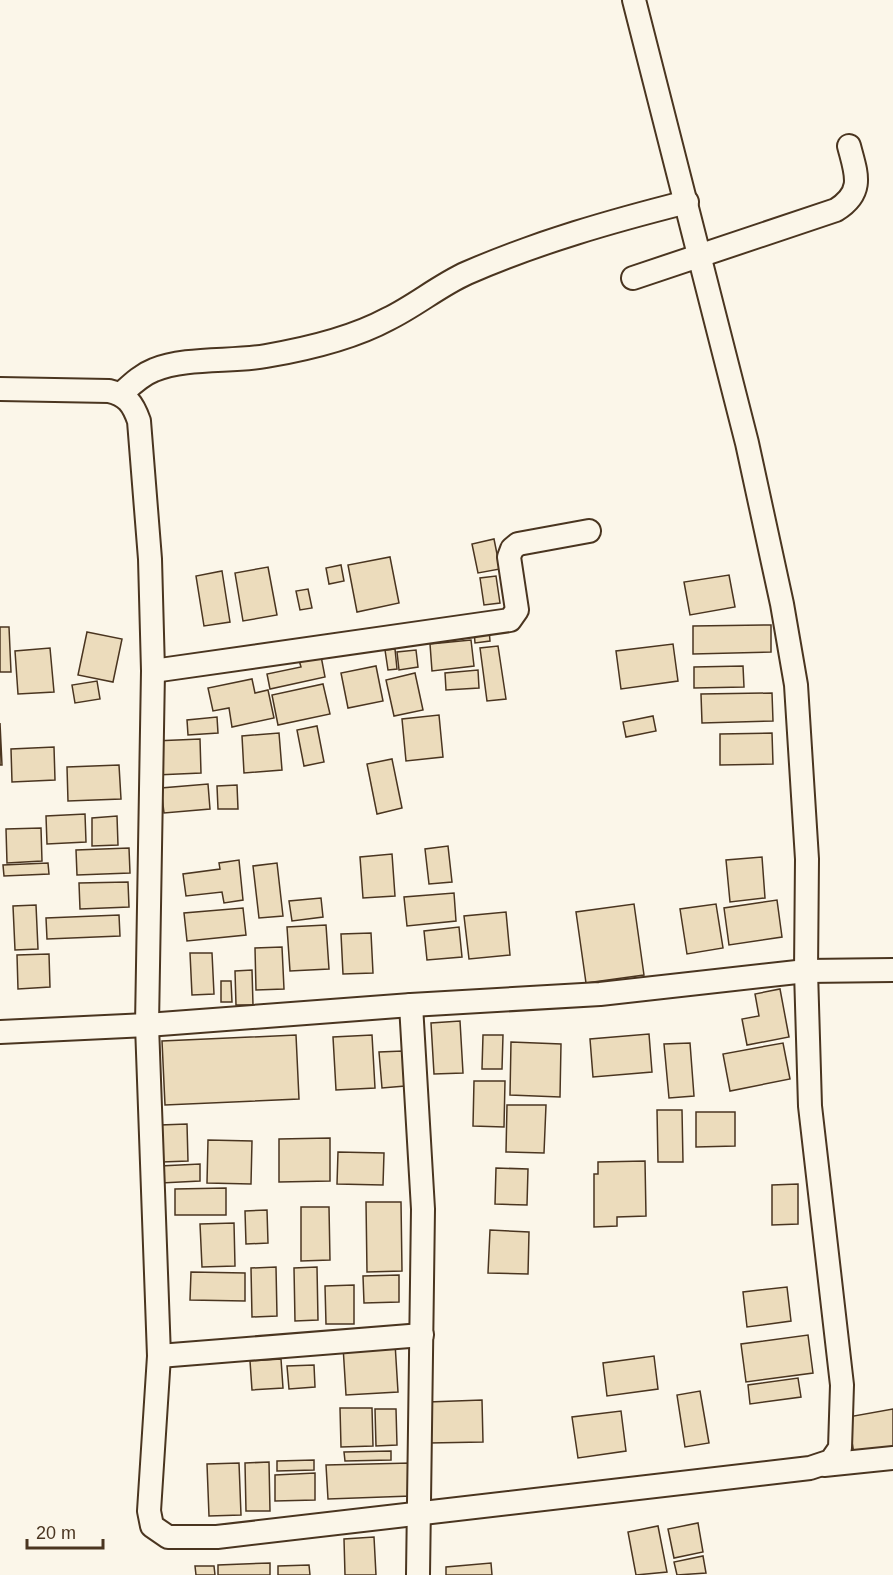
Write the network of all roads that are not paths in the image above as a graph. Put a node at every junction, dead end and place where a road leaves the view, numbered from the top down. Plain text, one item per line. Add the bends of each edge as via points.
1 (634, 0) edge
2 (849, 146) dead end
3 (687, 202) junction
4 (701, 254) junction
5 (633, 278) dead end
6 (0, 389) edge
7 (121, 394) junction
8 (589, 531) dead end
9 (153, 671) junction
10 (893, 970) edge
11 (806, 971) junction
12 (411, 1005) junction
13 (147, 1025) junction
14 (0, 1032) edge
15 (422, 1335) junction
16 (159, 1356) junction
17 (893, 1458) edge
18 (824, 1465) junction
19 (420, 1513) junction
20 (418, 1575) edge

1 - 3 street
2 - 4 street via 857,175 855,192 847,203
3 - 4 street
3 - 7 street via 517,252 463,275 386,321 357,332 266,356 154,369
4 - 5 street
4 - 11 street via 750,454 796,686 807,860
6 - 7 street
7 - 9 street via 134,407 139,421 150,559
8 - 9 street via 518,544 512,549 509,557 517,610 510,620
9 - 13 street
10 - 11 street
11 - 12 street via 600,994
11 - 18 street via 810,1106 842,1385 840,1448 835,1458
12 - 13 street
12 - 15 street via 423,1209
13 - 14 street
13 - 16 street
15 - 16 street
15 - 19 street
16 - 19 street via 149,1511 152,1526 160,1533 177,1539 217,1537
17 - 18 street
18 - 19 street
19 - 20 street

